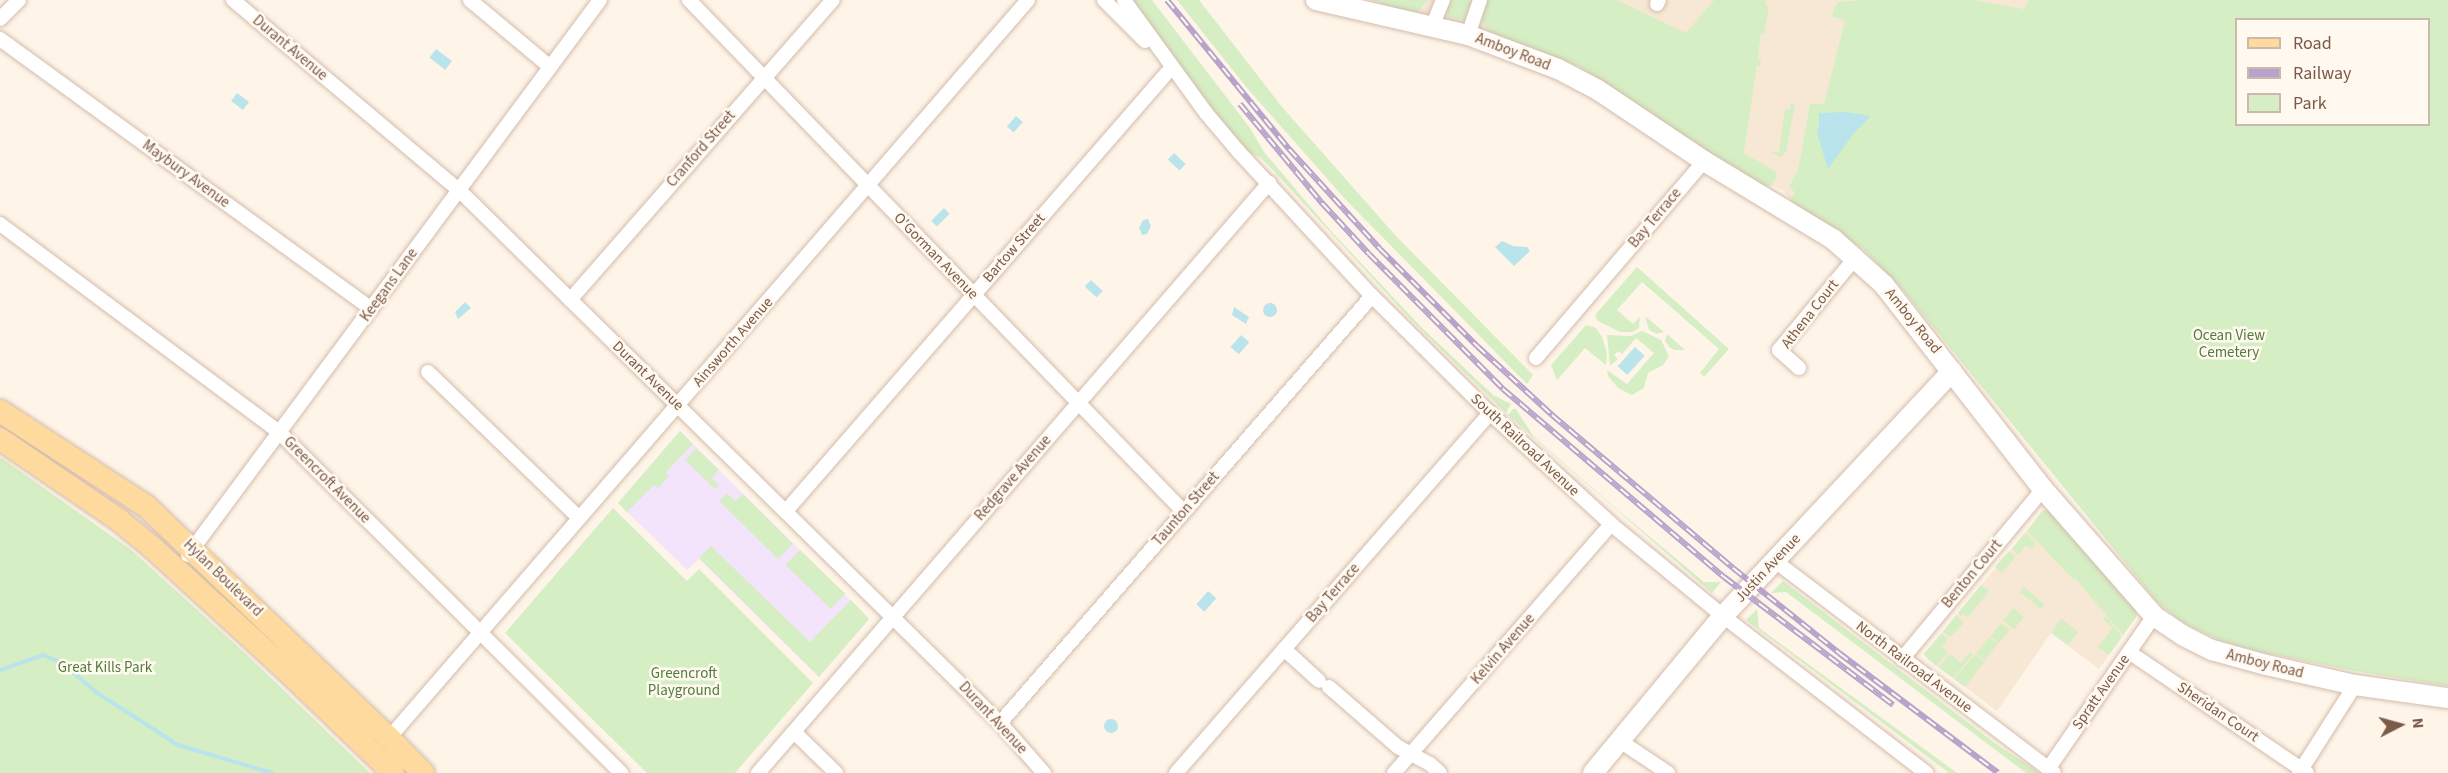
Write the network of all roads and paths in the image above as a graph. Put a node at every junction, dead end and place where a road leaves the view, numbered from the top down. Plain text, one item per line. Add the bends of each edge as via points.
1 (19, 0) edge
2 (233, 0) edge
3 (470, 0) edge
4 (600, 0) edge
5 (689, 0) edge
6 (832, 0) edge
7 (1028, 0) edge
8 (1104, 0) edge
9 (1124, 0) edge
10 (1316, 0) edge
11 (1443, 0) edge
12 (1480, 0) edge
13 (0, 19) edge
14 (1432, 27) junction
15 (1468, 35) junction
16 (0, 39) edge
17 (550, 67) junction
18 (1172, 67) junction
19 (764, 78) junction
20 (1704, 161) junction
21 (1269, 183) junction
22 (869, 186) junction
23 (459, 190) junction
24 (0, 224) edge
25 (1856, 257) junction
26 (974, 294) junction
27 (1372, 296) junction
28 (570, 300) junction
29 (371, 309) junction
30 (1536, 358) dead end
31 (1799, 368) dead end
32 (1953, 370) junction
33 (428, 372) dead end
34 (1078, 403) junction
35 (678, 405) junction
36 (0, 411) edge
37 (1490, 413) junction
38 (280, 433) junction
39 (0, 439) edge
40 (2043, 489) junction
41 (786, 511) junction
42 (1184, 512) junction
43 (579, 518) junction
44 (1611, 524) junction
45 (193, 549) junction
46 (1775, 561) junction
47 (177, 570) junction
48 (2154, 615) junction
49 (1723, 616) junction
50 (893, 617) junction
51 (479, 634) junction
52 (1284, 649) junction
53 (2129, 652) junction
54 (1902, 659) junction
55 (2355, 685) junction
56 (2448, 698) edge
57 (1000, 723) junction
58 (794, 732) junction
59 (389, 738) junction
60 (1620, 741) junction
61 (1410, 754) junction
62 (2051, 771) edge
63 (2302, 772) edge
64 (393, 773) edge
65 (423, 773) edge
66 (621, 773) edge
67 (758, 773) edge
68 (836, 773) edge
69 (1044, 773) edge
70 (1176, 773) edge
71 (1394, 773) edge
72 (1440, 773) edge
73 (1593, 773) edge
74 (1668, 773) edge
75 (1926, 773) edge

1 - 13 street
2 - 23 street, Durant Avenue
3 - 17 street
4 - 17 street, Keegans Lane
5 - 19 street, O'Gorman Avenue
6 - 19 street, Cranford Street
7 - 22 street, Ainsworth Avenue
8 - 18 street, South Railroad Avenue
9 - 18 street, South Railroad Avenue
10 - 14 main road, Amboy Road
11 - 14 street
12 - 15 street
14 - 15 main road, Amboy Road
15 - 20 main road, Amboy Road via 1547,64 1587,84
16 - 29 street, Maybury Avenue
17 - 23 street, Keegans Lane
18 - 21 street, South Railroad Avenue via 1206,113
18 - 26 street, Bartow Street
19 - 22 street, O'Gorman Avenue
19 - 28 street, Cranford Street
20 - 25 main road, Amboy Road via 1800,218
20 - 30 street, Bay Terrace
21 - 27 street, South Railroad Avenue
21 - 34 street, Redgrave Avenue
22 - 26 street, O'Gorman Avenue
22 - 35 street, Ainsworth Avenue
23 - 28 street, Durant Avenue
23 - 29 street, Keegans Lane
24 - 38 street, Greencroft Avenue
25 - 31 street, Athena Court via 1779,350
25 - 32 main road, Amboy Road via 1884,285
26 - 34 street, O'Gorman Avenue
26 - 41 street, Bartow Street
27 - 37 street, South Railroad Avenue
27 - 42 street, Taunton Street
28 - 35 street, Durant Avenue
29 - 38 street, Keegans Lane
32 - 40 main road, Amboy Road
32 - 46 main road, Justin Avenue
33 - 43 street
34 - 42 street, O'Gorman Avenue
34 - 50 street, Redgrave Avenue
35 - 41 street, Durant Avenue
35 - 43 street, Ainsworth Avenue
36 - 45 main road, Hylan Boulevard via 146,506
37 - 44 street, South Railroad Avenue
37 - 52 street, Bay Terrace
38 - 45 street, Keegans Lane
38 - 51 street, Greencroft Avenue
39 - 47 main road, Hylan Boulevard via 120,521
40 - 48 main road, Amboy Road
40 - 54 street, Benton Court
41 - 50 street, Durant Avenue
42 - 57 street, Taunton Street
43 - 51 street, Ainsworth Avenue
44 - 49 street, South Railroad Avenue
44 - 61 street, Kelvin Avenue
45 - 47 street, Keegans Lane
45 - 59 main road, Hylan Boulevard
46 - 49 main road, Justin Avenue
46 - 54 street, North Railroad Avenue
47 - 64 main road, Hylan Boulevard
48 - 53 street, Spratt Avenue
48 - 55 main road, Amboy Road via 2212,650
49 - 60 main road, Justin Avenue
49 - 75 street, South Railroad Avenue
50 - 57 street, Durant Avenue
50 - 58 street, Redgrave Avenue
51 - 59 street, Ainsworth Avenue
51 - 66 street, Greencroft Avenue
52 - 61 street
52 - 70 street, Bay Terrace
53 - 62 street, Spratt Avenue
53 - 63 street, Sheridan Court
54 - 62 street, North Railroad Avenue
55 - 56 main road, Amboy Road
55 - 63 street
57 - 69 street, Durant Avenue
58 - 67 street, Redgrave Avenue
58 - 68 street
59 - 65 main road, Hylan Boulevard
60 - 73 main road, Justin Avenue
60 - 74 street
61 - 71 street, Kelvin Avenue
61 - 72 street

